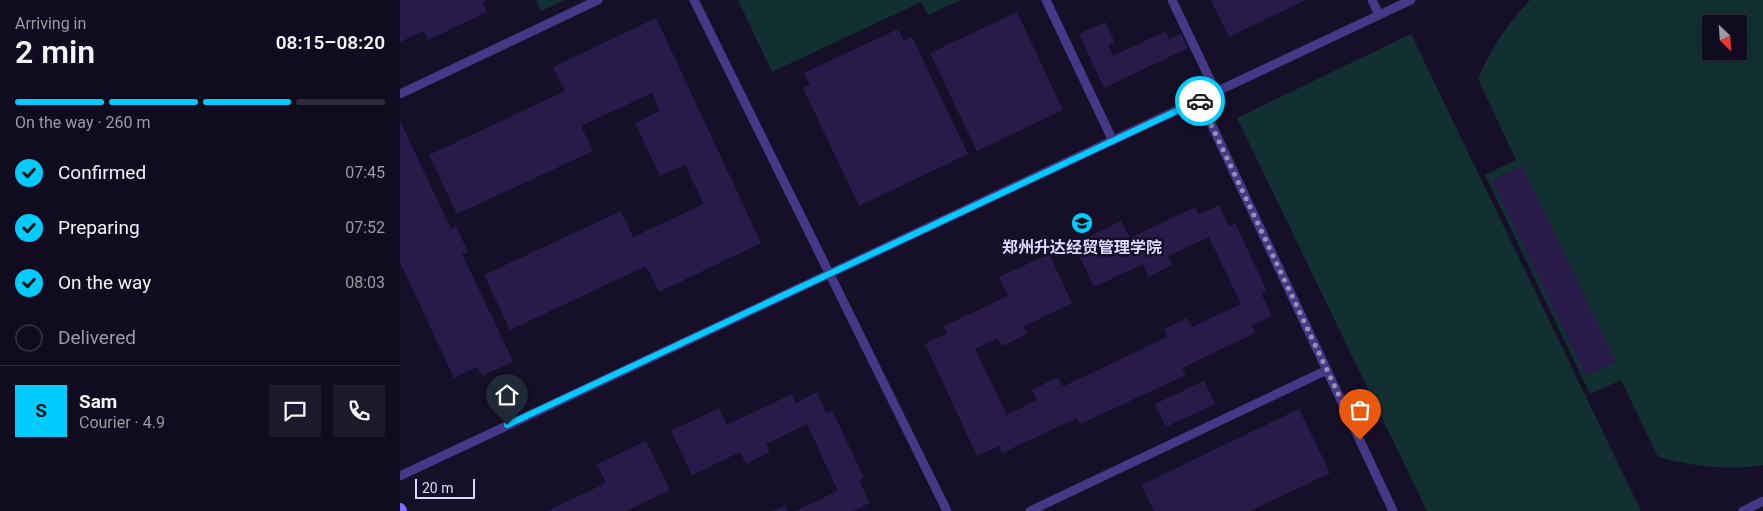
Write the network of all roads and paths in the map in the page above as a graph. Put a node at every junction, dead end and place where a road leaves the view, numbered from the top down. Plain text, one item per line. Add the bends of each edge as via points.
1 (598, 0) edge
2 (694, 0) edge
3 (1046, 0) edge
4 (1172, 0) edge
5 (1372, 0) edge
6 (1412, 0) edge
7 (1379, 15) junction
8 (1216, 92) junction
9 (400, 94) edge
10 (1200, 100) junction
11 (1113, 141) junction
12 (830, 274) junction
13 (1327, 370) junction
14 (400, 476) edge
15 (1763, 501) edge
16 (946, 511) edge
17 (1030, 511) edge
18 (1393, 511) edge
19 (1743, 511) edge

1 - 9 lane
2 - 12 lane
3 - 11 lane
4 - 8 lane
5 - 7 lane
6 - 7 lane
7 - 8 lane
8 - 10 lane
10 - 11 lane
10 - 13 lane
11 - 12 lane
12 - 14 lane
12 - 16 lane
13 - 17 lane
13 - 18 lane
15 - 19 lane

